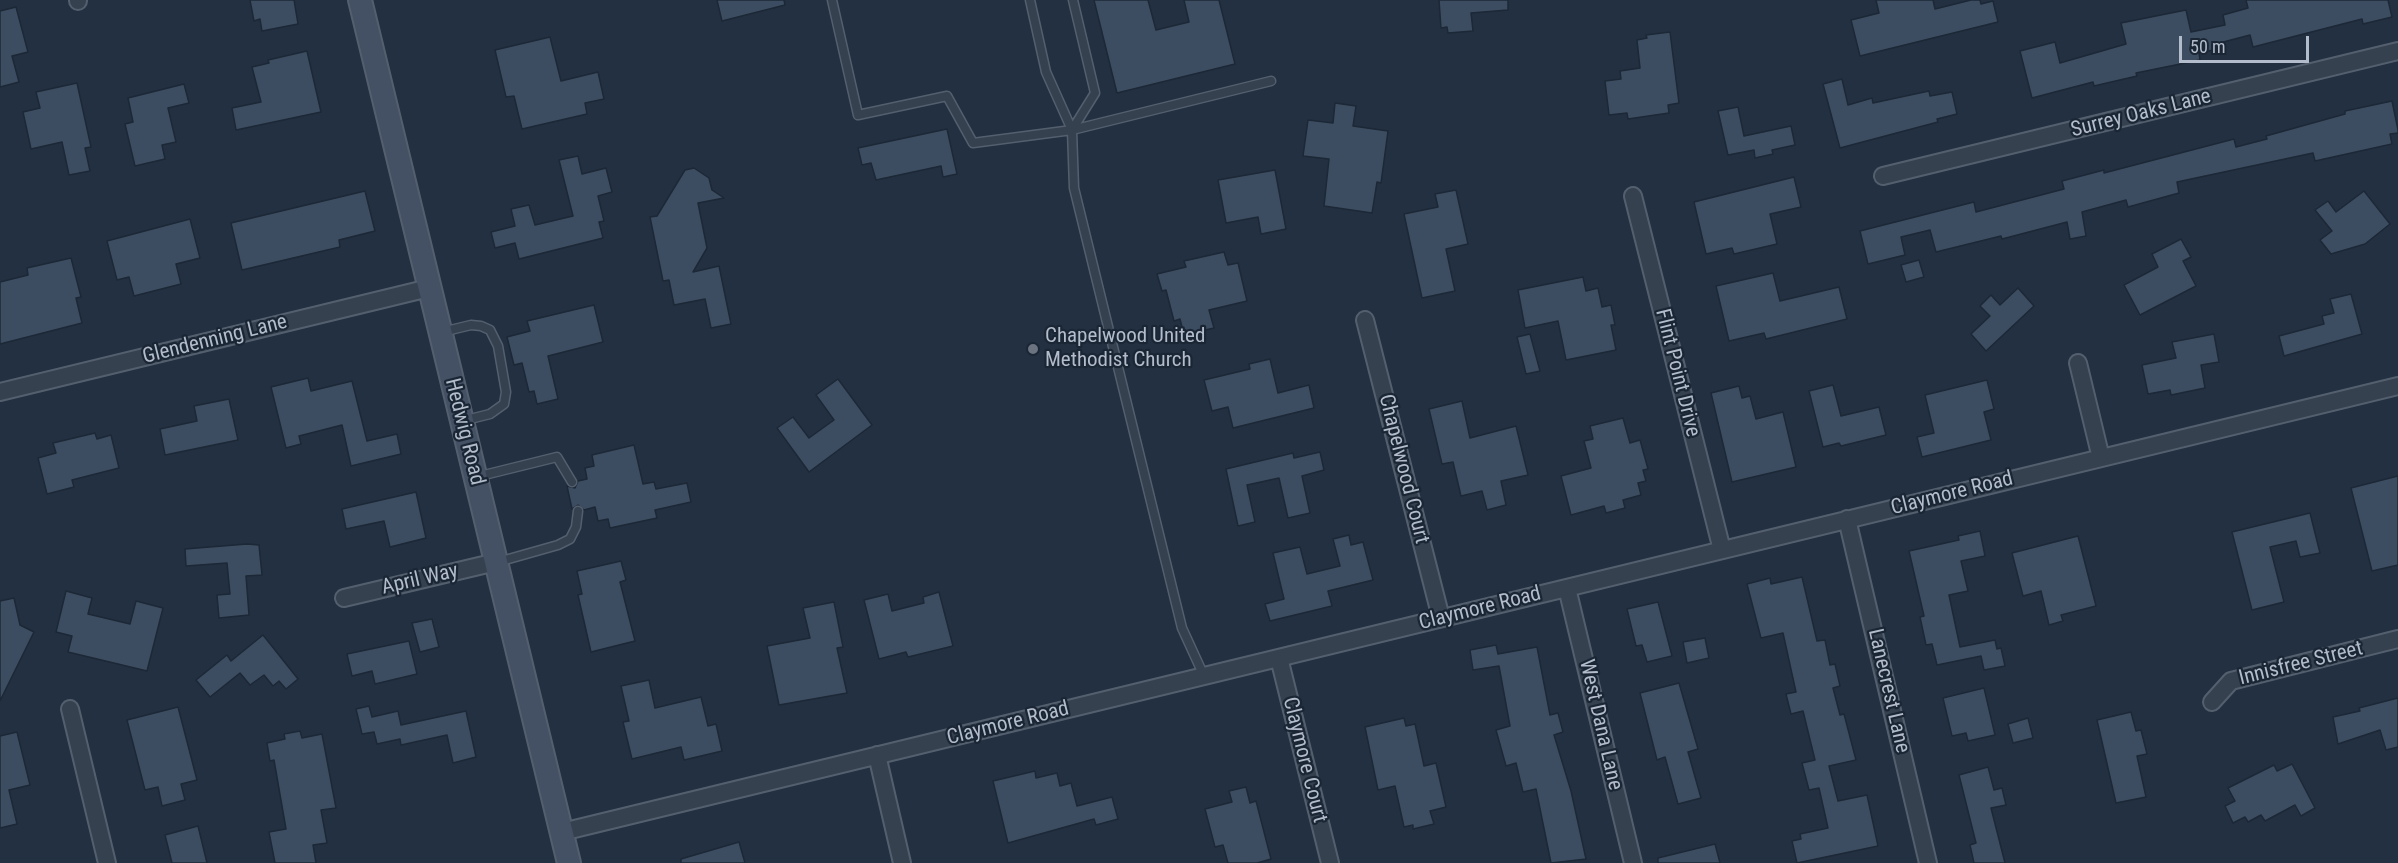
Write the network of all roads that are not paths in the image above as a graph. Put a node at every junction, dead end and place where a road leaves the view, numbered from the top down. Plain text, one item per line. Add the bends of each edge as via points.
1 (360, 0) edge
2 (832, 0) edge
3 (1030, 0) edge
4 (1073, 0) edge
5 (2398, 51) edge
6 (1271, 81) dead end
7 (1072, 130) junction
8 (1883, 176) dead end
9 (1633, 196) dead end
10 (429, 288) junction
11 (1365, 320) dead end
12 (440, 333) junction
13 (2078, 363) dead end
14 (2398, 386) edge
15 (0, 392) edge
16 (462, 421) junction
17 (2101, 458) junction
18 (475, 477) junction
19 (572, 482) dead end
20 (578, 511) dead end
21 (1847, 519) junction
22 (1722, 550) junction
23 (496, 562) junction
24 (1567, 588) junction
25 (344, 598) dead end
26 (1441, 618) junction
27 (2398, 639) edge
28 (1279, 658) junction
29 (1204, 676) junction
30 (2212, 702) dead end
31 (70, 709) dead end
32 (877, 755) junction
33 (562, 832) junction
34 (107, 863) edge
35 (569, 863) edge
36 (902, 863) edge
37 (1330, 863) edge
38 (1633, 863) edge
39 (1928, 863) edge

1 - 10 street, Hedwig Road
2 - 7 lane via 858,115 947,96 973,144
3 - 7 lane via 1046,72
4 - 7 lane via 1095,93
5 - 8 street, Surrey Oaks Lane
6 - 7 lane
7 - 29 lane via 1074,188 1182,628
9 - 22 street, Flint Point Drive
10 - 12 street, Hedwig Road
10 - 15 street, Glendenning Lane
11 - 26 street, Chapelwood Court
12 - 16 street, Hedwig Road
12 - 16 lane via 481,326 490,330 498,346 506,392 504,404 490,414
13 - 17 street
14 - 17 street, Claymore Road
16 - 18 street, Hedwig Road
17 - 21 street, Claymore Road
18 - 19 lane via 558,458
18 - 23 street, Hedwig Road
20 - 23 lane via 570,539
21 - 22 street, Claymore Road
21 - 39 street, Lanecrest Lane
22 - 24 street, Claymore Road
23 - 25 street, April Way
23 - 33 street, Hedwig Road
24 - 26 street, Claymore Road
24 - 38 street, West Dana Lane
26 - 28 street, Claymore Road
27 - 30 street, Innisfree Street via 2231,681
28 - 29 street, Claymore Road
28 - 37 street, Claymore Court
29 - 32 street, Claymore Road
31 - 34 street
32 - 33 street, Claymore Road
32 - 36 street
33 - 35 street, Hedwig Road

